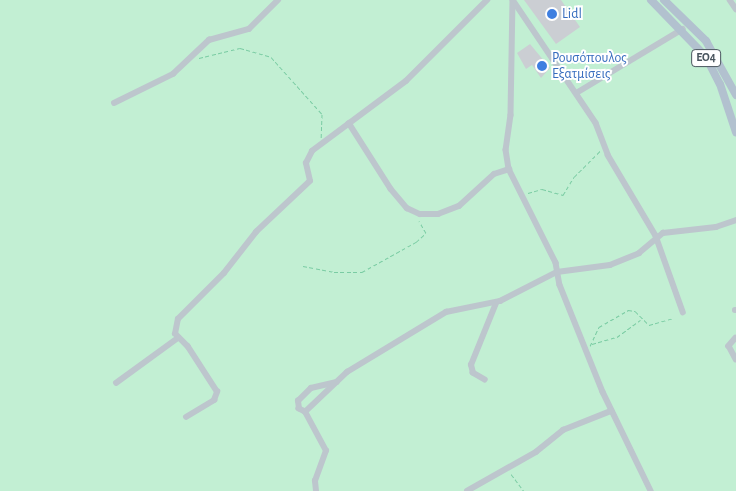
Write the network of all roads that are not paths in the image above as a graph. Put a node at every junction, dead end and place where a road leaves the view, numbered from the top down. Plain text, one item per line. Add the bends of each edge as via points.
1 (278, 0) edge
2 (487, 0) edge
3 (513, 0) edge
4 (651, 0) edge
5 (664, 0) edge
6 (730, 0) edge
7 (736, 9) edge
8 (683, 29) junction
9 (578, 92) junction
10 (736, 95) edge
11 (114, 103) dead end
12 (349, 124) junction
13 (736, 132) edge
14 (509, 169) junction
15 (736, 220) edge
16 (656, 236) junction
17 (557, 272) junction
18 (496, 303) junction
19 (682, 312) dead end
20 (178, 338) junction
21 (736, 338) edge
22 (736, 359) edge
23 (485, 380) dead end
24 (116, 382) dead end
25 (336, 382) junction
26 (611, 411) junction
27 (305, 412) junction
28 (186, 417) dead end
29 (316, 491) edge
30 (467, 491) edge
31 (651, 491) edge

1 - 11 street via 249,29 208,40 173,74
2 - 12 street via 427,62
3 - 9 street
3 - 14 street via 510,123 506,150
4 - 8 main road, ΕΟ4
5 - 10 main road, ΕΟ4 via 706,41
6 - 7 street
8 - 9 street
8 - 13 main road, ΕΟ4 via 713,68
9 - 16 street
12 - 14 street via 391,189 414,212 431,215 454,209 494,174
12 - 20 street via 308,157 310,181 256,232 224,274 178,319 175,330
14 - 17 street
15 - 16 street
16 - 17 street via 639,254 610,265
16 - 19 street
17 - 18 street
17 - 26 street via 589,346
18 - 23 street via 471,364 473,372
18 - 25 street via 441,315
20 - 24 street
20 - 28 street via 208,374 216,392 214,400
21 - 22 street via 729,346
25 - 27 street
25 - 27 street via 311,388 298,401 300,409
26 - 30 street via 563,430 506,471
26 - 31 street
27 - 29 street via 326,451 315,481

